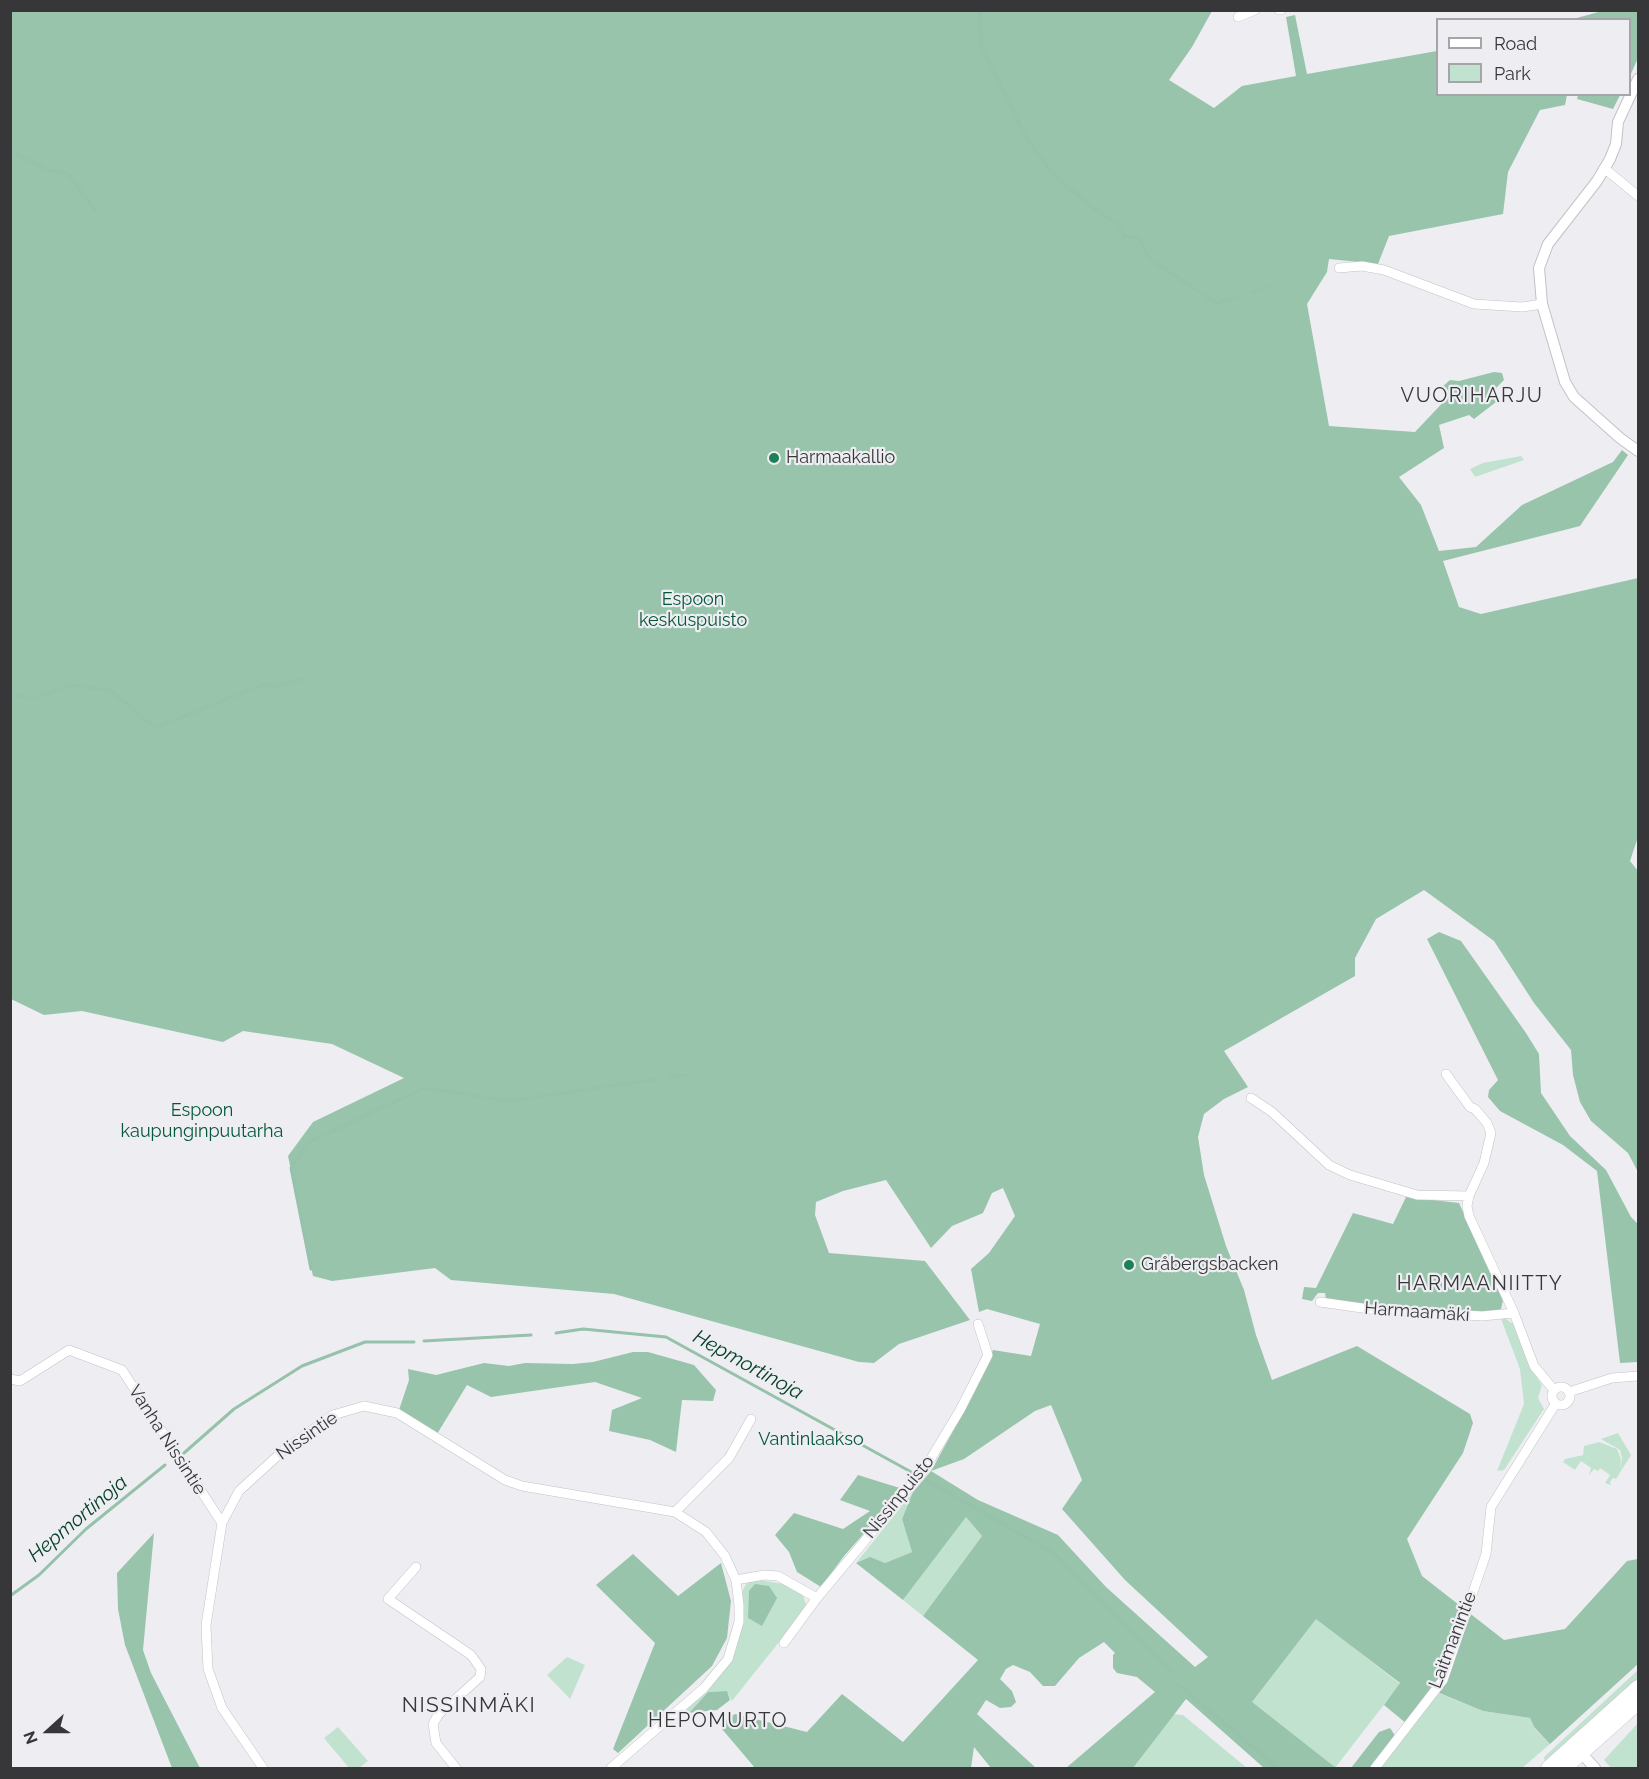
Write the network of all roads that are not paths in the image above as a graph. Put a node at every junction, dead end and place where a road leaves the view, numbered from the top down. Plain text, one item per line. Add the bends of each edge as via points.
1 (1255, 10) edge
2 (1238, 17) dead end
3 (1638, 79) edge
4 (1631, 94) edge
5 (1630, 96) edge
6 (1604, 168) junction
7 (1638, 195) edge
8 (1339, 268) dead end
9 (1542, 304) junction
10 (1638, 451) edge
11 (1446, 1074) dead end
12 (1251, 1098) dead end
13 (1468, 1196) junction
14 (1320, 1302) dead end
15 (1514, 1313) junction
16 (978, 1324) dead end
17 (1638, 1376) edge
18 (10, 1379) edge
19 (1554, 1390) junction
20 (1569, 1392) junction
21 (1556, 1403) junction
22 (751, 1419) dead end
23 (675, 1512) junction
24 (222, 1523) junction
25 (416, 1568) dead end
26 (735, 1580) junction
27 (817, 1598) junction
28 (784, 1642) dead end
29 (1638, 1687) edge
30 (1638, 1703) edge
31 (1573, 1761) edge
32 (263, 1768) edge
33 (456, 1768) edge
34 (611, 1768) edge
35 (1375, 1768) edge
36 (1548, 1768) edge
37 (1595, 1768) edge

1 - 2 street
3 - 4 street
5 - 6 street via 1618,122 1616,144
6 - 7 street
6 - 9 street via 1548,244 1539,268
8 - 9 street via 1362,266 1383,270 1474,304 1522,308
9 - 10 street via 1560,370 1574,397
11 - 13 street via 1491,1133 1484,1163
12 - 13 street via 1272,1112 1329,1165 1350,1175 1417,1195
13 - 15 street via 1469,1216
14 - 15 street, Harmaamäki via 1482,1316
15 - 19 street via 1534,1366
16 - 27 street, Nissinpuisto via 988,1355 960,1410 924,1470
17 - 20 street via 1612,1378
18 - 24 street, Vanha Nissintie via 20,1381 69,1350 122,1370
19 - 20 street via 1563,1387
19 - 21 street
20 - 21 street via 1567,1403
21 - 35 street, Laitmanintie via 1495,1497 1489,1515 1486,1554 1443,1680
22 - 23 street via 729,1458
23 - 24 street, Nissintie via 522,1486 505,1480 397,1413 364,1406 333,1415 284,1450 239,1491
23 - 26 street, Nissintie via 712,1540 731,1566
24 - 32 street, Nissintie via 207,1625 208,1669 222,1708
25 - 33 street via 388,1599 471,1655 481,1669 480,1677 433,1724 436,1743
26 - 27 street via 778,1576
26 - 34 street via 739,1622 728,1659 704,1688
27 - 28 street, Nissinpuisto
29 - 31 main road
30 - 31 main road
31 - 36 main road
31 - 37 street

